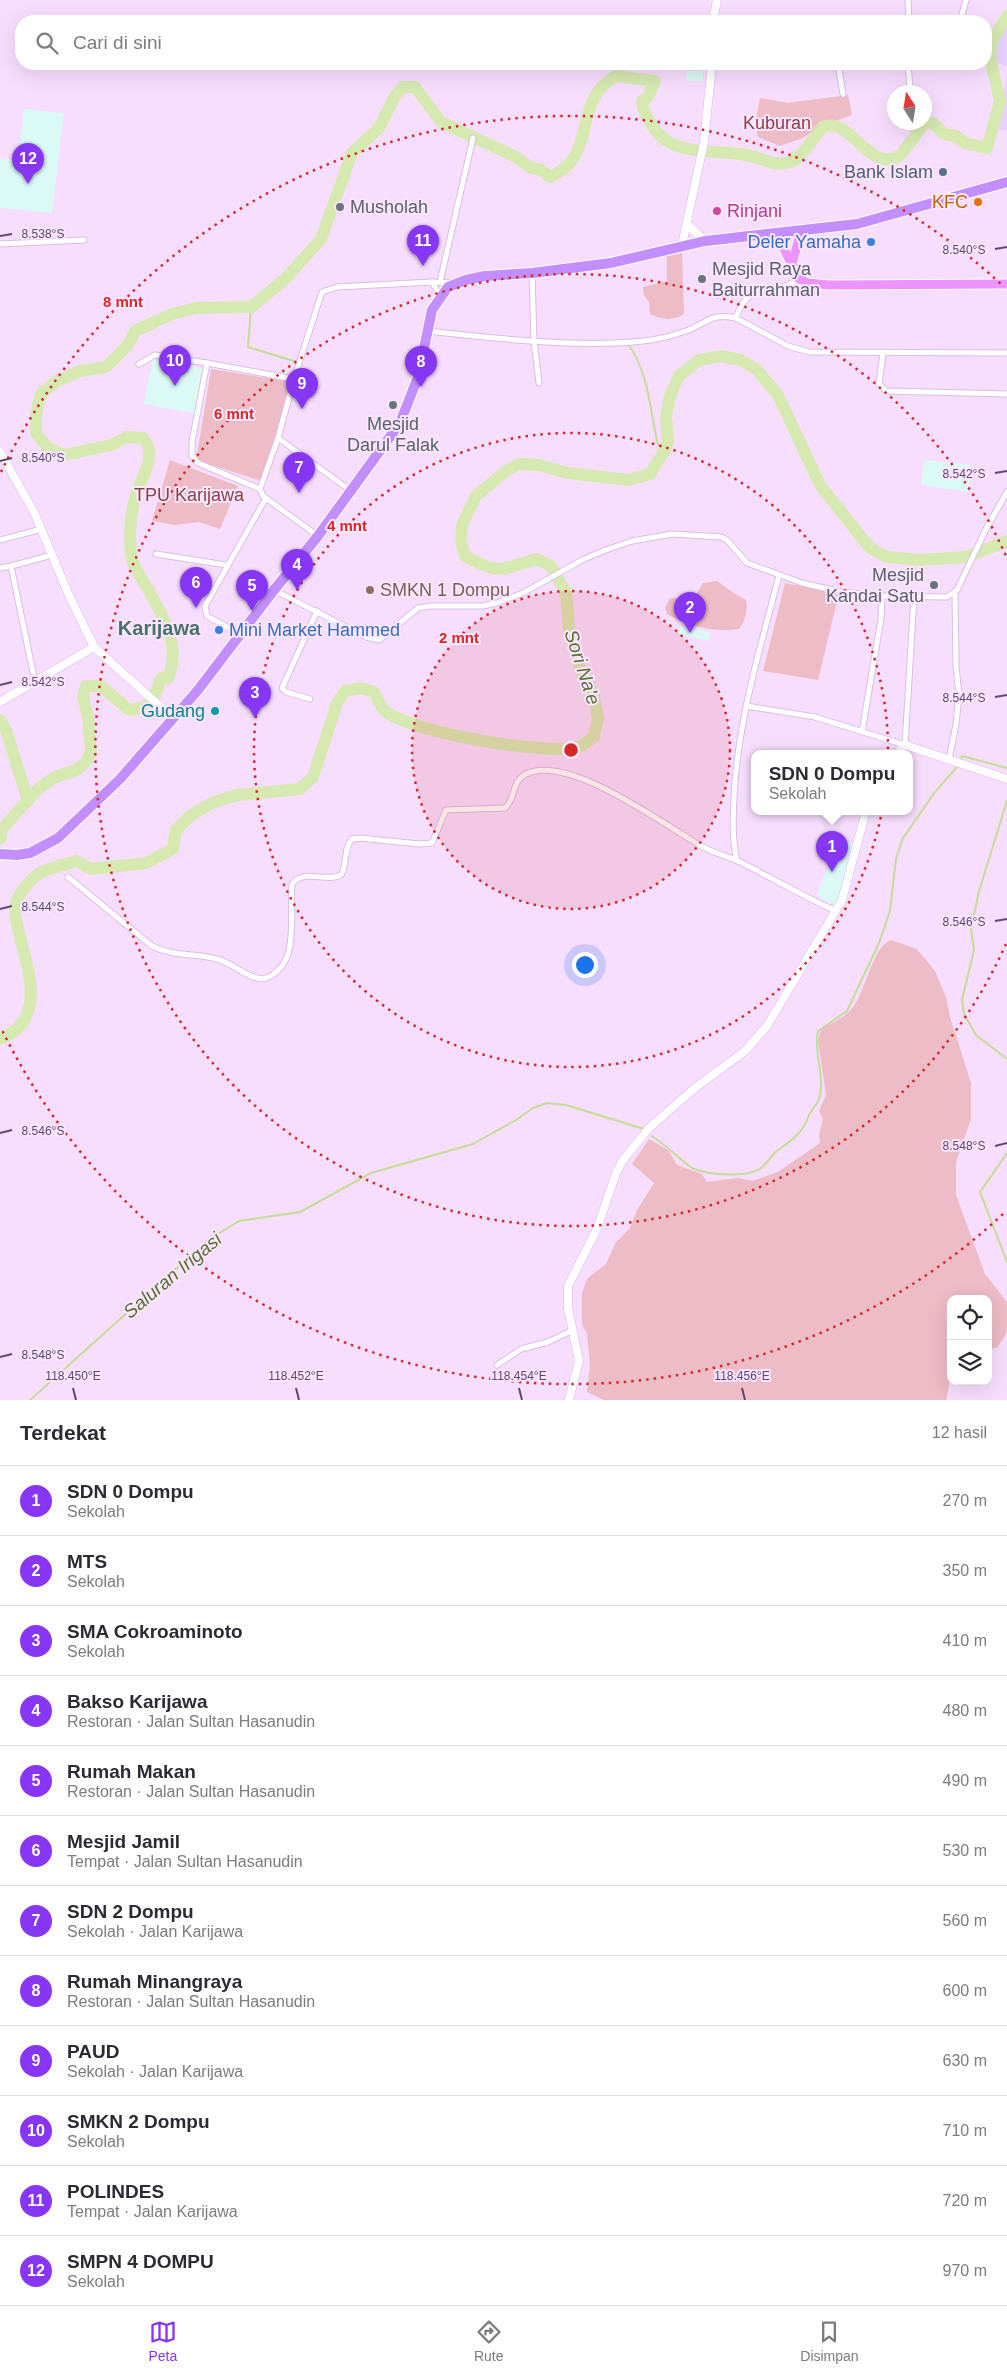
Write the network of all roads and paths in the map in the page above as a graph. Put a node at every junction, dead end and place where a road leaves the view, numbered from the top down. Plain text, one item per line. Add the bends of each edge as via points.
1 (716, 0) edge
2 (908, 0) edge
3 (966, 0) edge
4 (714, 15) edge
5 (909, 15) edge
6 (962, 15) edge
7 (711, 70) edge
8 (839, 70) edge
9 (908, 70) edge
10 (910, 85) edge
11 (843, 94) dead end
12 (473, 138) dead end
13 (1007, 182) edge
14 (688, 226) junction
15 (801, 231) junction
16 (773, 234) junction
17 (84, 240) dead end
18 (705, 241) junction
19 (0, 244) edge
20 (682, 246) junction
21 (792, 264) junction
22 (532, 274) junction
23 (799, 279) junction
24 (432, 282) junction
25 (440, 282) junction
26 (454, 283) junction
27 (1007, 284) edge
28 (440, 296) junction
29 (736, 318) junction
30 (427, 331) junction
31 (534, 340) junction
32 (883, 353) junction
33 (1007, 353) edge
34 (207, 363) junction
35 (139, 364) dead end
36 (294, 379) junction
37 (539, 382) dead end
38 (1007, 394) edge
39 (278, 438) junction
40 (0, 452) edge
41 (260, 489) junction
42 (351, 491) junction
43 (1007, 492) edge
44 (266, 498) junction
45 (42, 529) junction
46 (318, 536) junction
47 (0, 540) edge
48 (156, 554) dead end
49 (52, 555) junction
50 (226, 565) junction
51 (11, 566) junction
52 (0, 568) edge
53 (779, 576) junction
54 (274, 590) junction
55 (955, 594) junction
56 (882, 596) junction
57 (914, 597) junction
58 (317, 611) junction
59 (240, 634) junction
60 (94, 647) junction
61 (36, 683) junction
62 (310, 699) dead end
63 (3, 701) edge
64 (746, 706) junction
65 (173, 718) junction
66 (862, 732) junction
67 (905, 745) junction
68 (899, 750) edge
69 (949, 760) junction
70 (1007, 779) edge
71 (865, 815) edge
72 (1, 854) edge
73 (736, 860) junction
74 (68, 878) dead end
75 (836, 911) junction
76 (572, 1330) junction
77 (497, 1365) dead end
78 (569, 1400) edge

1 - 4 street
2 - 5 street
3 - 6 street
7 - 14 street via 704,142
8 - 11 street
9 - 10 street
12 - 25 street
13 - 15 highway via 856,224
14 - 18 street
14 - 20 street
15 - 16 highway
15 - 21 main road
16 - 18 highway
16 - 21 main road
17 - 19 street
18 - 20 highway
20 - 22 highway via 611,262
21 - 23 main road
22 - 26 highway via 485,276
22 - 31 street
23 - 27 main road via 816,285
23 - 29 street via 784,287 748,295 740,304
24 - 25 street
24 - 28 street
24 - 36 street via 330,287 324,290
25 - 26 street
26 - 28 highway
28 - 30 highway via 432,310
29 - 31 street via 719,316 687,331 633,342
29 - 32 street via 799,350
30 - 31 street
30 - 42 highway via 418,376 400,423
31 - 37 street
32 - 33 street
32 - 38 street via 879,384 886,390
34 - 35 street via 155,355
34 - 36 street
34 - 41 street via 192,456 198,463
36 - 39 street
39 - 41 street
39 - 42 street
40 - 45 street
41 - 44 street
42 - 46 highway
43 - 55 street
44 - 46 street
44 - 50 street
45 - 47 street
45 - 49 street
46 - 54 highway
48 - 50 street
49 - 51 street
49 - 60 street
50 - 59 street via 205,611 207,616
51 - 52 street
51 - 61 street
53 - 56 street via 841,592
53 - 58 street via 747,563 726,540 708,535 662,535 582,560 523,593 490,605 418,608 378,640
53 - 64 street
54 - 58 street
54 - 59 highway
55 - 57 street via 940,598
55 - 69 street via 959,704
56 - 57 street
56 - 66 street
57 - 67 street
58 - 62 street via 282,688
59 - 65 highway
60 - 61 street
60 - 65 street
61 - 63 street
64 - 66 street via 814,717
64 - 73 street via 735,776 733,834
65 - 72 highway via 120,780 58,838 30,853
66 - 67 street
67 - 68 street
67 - 69 street
69 - 70 street
71 - 75 street via 856,855
73 - 74 street via 703,847 580,778 549,770 533,772 518,780 505,808 446,810 432,843 352,840 341,875 334,878 298,878 292,884 289,950 276,971 263,979 218,959 169,953 152,946
73 - 75 street
75 - 76 street via 756,1040 649,1128 623,1160 589,1248 568,1286
76 - 77 street via 548,1342 521,1348
76 - 78 street via 579,1361

